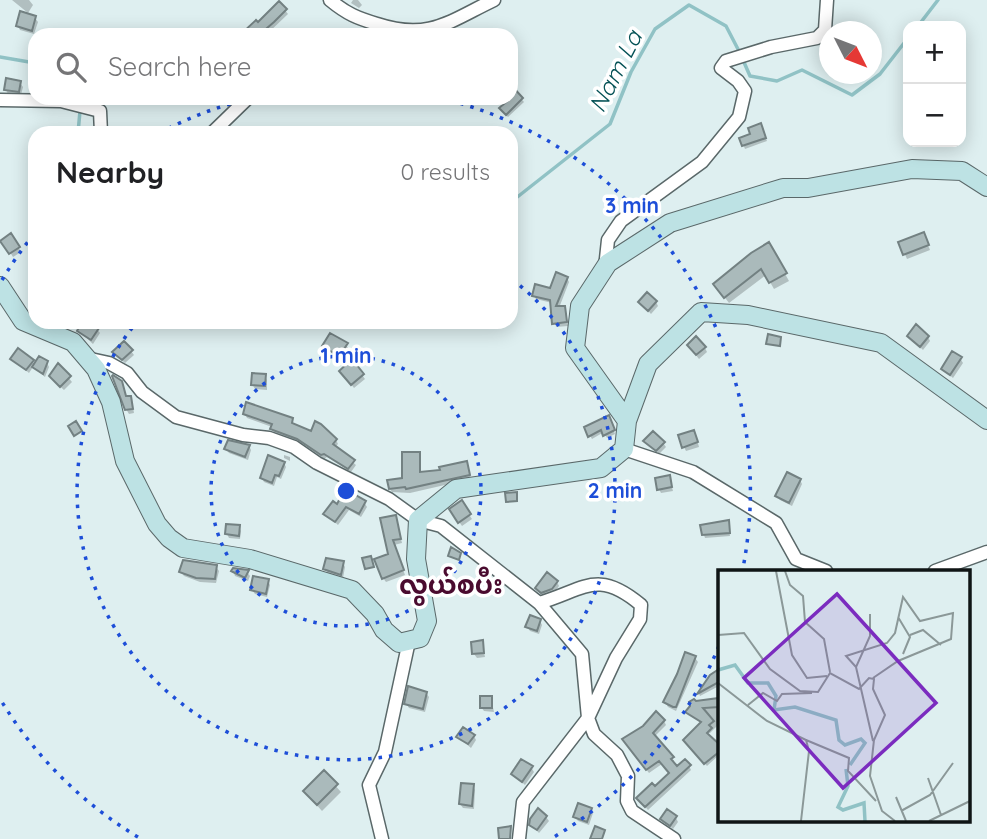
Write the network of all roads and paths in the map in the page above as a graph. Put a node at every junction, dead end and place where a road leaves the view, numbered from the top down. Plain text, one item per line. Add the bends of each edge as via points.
1 (330, 0) edge
2 (494, 0) edge
3 (827, 0) edge
4 (382, 28) edge
5 (434, 28) edge
6 (0, 100) edge
7 (28, 100) edge
8 (77, 105) edge
9 (241, 105) edge
10 (101, 126) edge
11 (219, 126) edge
12 (987, 187) edge
13 (605, 269) junction
14 (0, 286) edge
15 (28, 322) edge
16 (43, 329) edge
17 (86, 358) junction
18 (987, 420) edge
19 (626, 421) junction
20 (624, 449) junction
21 (418, 520) junction
22 (987, 552) edge
23 (824, 570) edge
24 (938, 570) edge
25 (539, 603) junction
26 (409, 641) junction
27 (588, 718) junction
28 (382, 839) edge
29 (519, 839) edge
30 (674, 839) edge

1 - 4 street via 349,15
2 - 5 street
3 - 13 street via 825,30 817,38 726,61 721,68 745,91 739,117 702,162 621,221 608,240
6 - 7 street
8 - 10 street via 100,111
9 - 11 street
12 - 13 main road via 962,171 912,169 783,188 670,223
13 - 19 main road via 580,306 575,348
14 - 15 main road
16 - 17 main road via 73,342
17 - 21 street via 127,373 142,392 176,417 294,447
17 - 26 main road via 111,402 125,461 169,538 183,548 250,559 352,590 384,630 399,643
18 - 19 main road via 881,343 748,315 701,312 648,364
19 - 20 main road
20 - 21 main road via 601,468 457,489
20 - 23 street via 693,472 776,523 796,559
21 - 25 street via 441,526
21 - 26 main road via 416,559 427,621 420,639
22 - 24 street
25 - 27 street via 582,654
25 - 27 street via 600,583 626,592 641,605 640,619
26 - 28 street via 385,752 369,785
27 - 29 street via 523,802
27 - 30 street via 594,734 617,755 628,776 627,801 632,811

